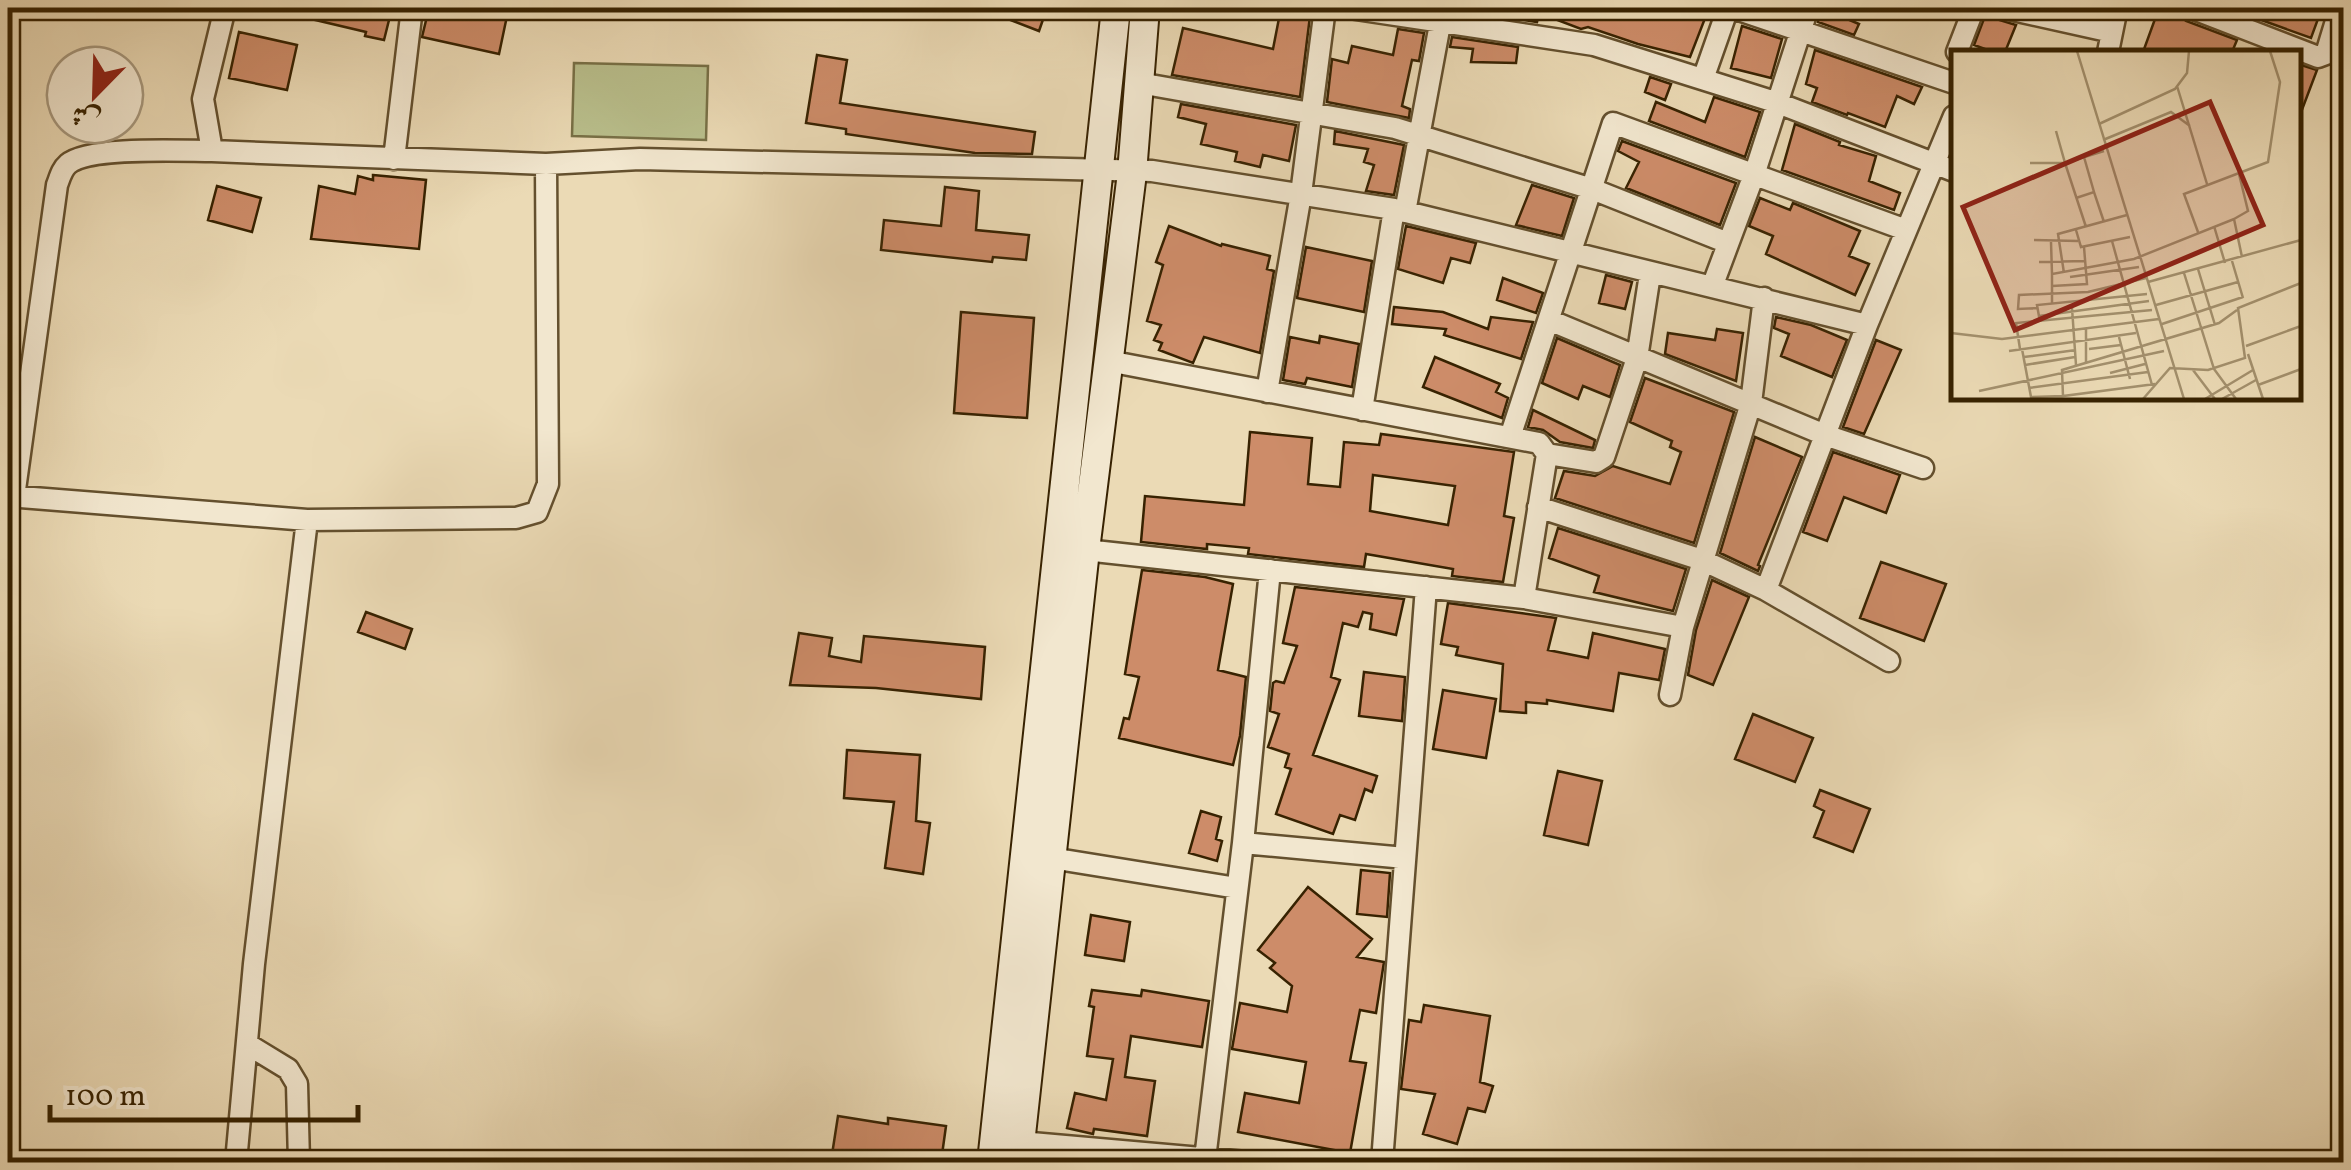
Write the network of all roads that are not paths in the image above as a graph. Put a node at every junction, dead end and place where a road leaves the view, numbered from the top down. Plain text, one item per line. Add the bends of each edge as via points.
1 (225, 8) edge
2 (412, 8) edge
3 (1116, 8) edge
4 (1145, 8) edge
5 (1325, 8) edge
6 (1350, 8) edge
7 (1730, 8) edge
8 (1808, 8) edge
9 (1974, 8) edge
10 (2004, 8) edge
11 (2118, 8) edge
12 (2191, 8) edge
13 (2340, 8) edge
14 (1442, 15) edge
15 (1799, 30) junction
16 (2110, 42) edge
17 (1957, 50) edge
18 (2300, 50) edge
19 (2301, 50) edge
20 (1951, 74) edge
21 (1703, 79) junction
22 (1139, 83) junction
23 (1775, 102) junction
24 (1312, 112) junction
25 (1951, 131) edge
26 (1421, 136) junction
27 (212, 151) junction
28 (394, 158) junction
29 (546, 164) junction
30 (1944, 166) edge
31 (1100, 171) junction
32 (1756, 172) junction
33 (1132, 173) junction
34 (1592, 189) junction
35 (1301, 194) junction
36 (1400, 210) junction
37 (1906, 230) junction
38 (1728, 244) junction
39 (1571, 254) junction
40 (1650, 274) junction
41 (1712, 287) junction
42 (1764, 298) junction
43 (1549, 320) junction
44 (1867, 325) junction
45 (1638, 358) junction
46 (1108, 360) junction
47 (1267, 392) junction
48 (1751, 402) junction
49 (1362, 410) junction
50 (1826, 434) junction
51 (1510, 438) junction
52 (1547, 454) junction
53 (1923, 468) dead end
54 (11, 497) edge
55 (1538, 507) junction
56 (308, 520) junction
57 (1072, 548) junction
58 (1702, 560) junction
59 (1270, 570) junction
60 (1426, 587) junction
61 (1766, 590) junction
62 (1524, 598) junction
63 (1683, 627) junction
64 (1888, 661) dead end
65 (1670, 695) dead end
66 (1243, 843) junction
67 (1051, 858) junction
68 (1405, 858) junction
69 (1238, 888) junction
70 (247, 1044) junction
71 (1019, 1152) edge
72 (1205, 1159) junction
73 (236, 1162) edge
74 (299, 1162) edge
75 (992, 1162) edge
76 (1246, 1162) edge
77 (1382, 1162) edge

1 - 27 street via 203,99
2 - 28 street
3 - 31 main road
4 - 22 main road
5 - 24 street
6 - 14 street
7 - 15 street
7 - 21 street
8 - 15 street
9 - 17 street
10 - 16 street
11 - 16 street
12 - 18 street
13 - 19 street via 2326,54
14 - 21 street via 1594,45
14 - 26 street
15 - 20 street
15 - 23 street
21 - 23 street
22 - 24 street
22 - 33 main road
23 - 30 street
23 - 32 street
24 - 26 street
24 - 35 street
25 - 30 street
26 - 34 street
26 - 36 street
27 - 28 street
27 - 54 street via 111,153 65,166
28 - 29 street
29 - 31 street via 640,160
29 - 56 street via 548,484 537,512 516,518
30 - 37 street
31 - 33 street
31 - 57 main road
32 - 34 street via 1614,123
32 - 37 street
32 - 38 street
33 - 35 street
33 - 46 main road
34 - 38 street
34 - 39 street
35 - 36 street
35 - 47 street
36 - 39 street
36 - 49 street
37 - 44 street
38 - 41 street
39 - 40 street
39 - 43 street
40 - 41 street
40 - 45 street
41 - 42 street
42 - 44 street
42 - 48 street
43 - 45 street
43 - 51 street
44 - 50 street
45 - 48 street
45 - 52 street via 1604,457 1596,462
46 - 47 street
46 - 57 main road
47 - 49 street
48 - 50 street
48 - 58 street
49 - 51 street
50 - 53 street
50 - 61 street
51 - 52 street via 1539,443
52 - 55 street
54 - 56 street
55 - 58 street
55 - 62 street
56 - 70 street
57 - 59 street
57 - 67 main road
57 - 75 main road
58 - 61 street
58 - 63 street
59 - 60 street
59 - 66 street
60 - 62 street
60 - 68 street
61 - 64 street
62 - 63 street
63 - 65 street
66 - 68 street
66 - 69 street
67 - 69 street
67 - 71 main road
68 - 77 street
69 - 72 street
70 - 73 street
70 - 74 street via 288,1069 297,1084
71 - 72 street
72 - 76 street

